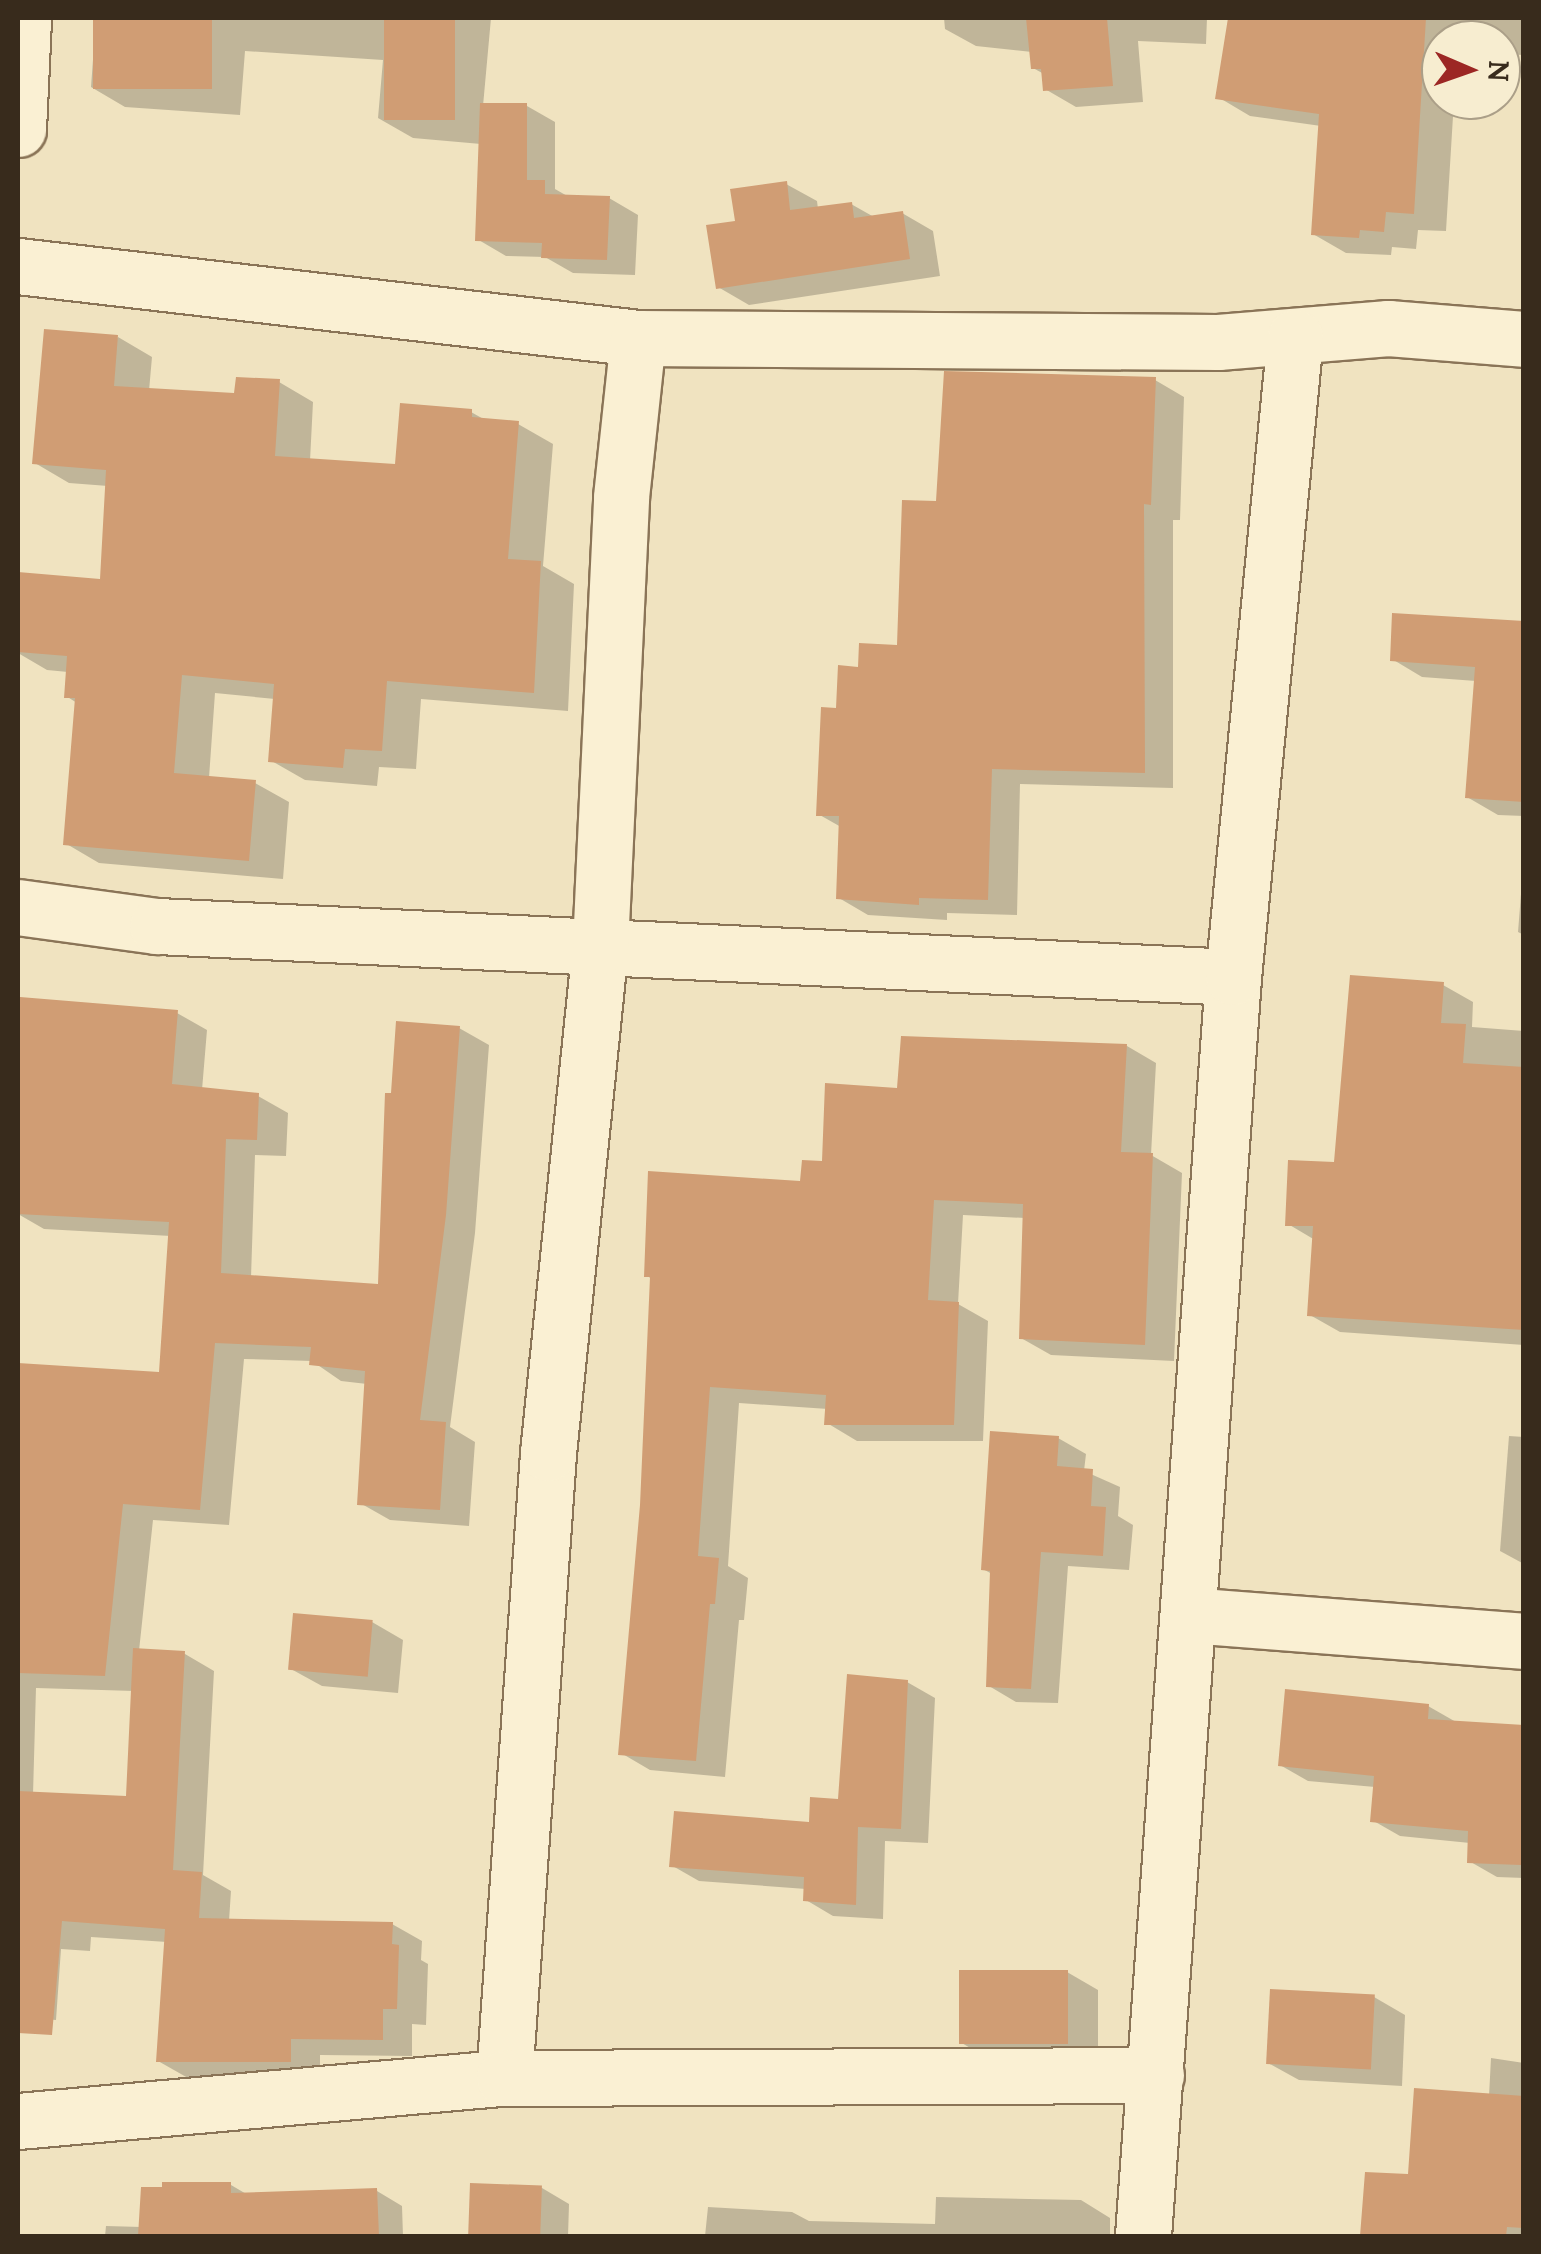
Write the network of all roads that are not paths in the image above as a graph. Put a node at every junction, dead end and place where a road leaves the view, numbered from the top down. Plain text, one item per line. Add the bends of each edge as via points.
1 (23, 18) edge
2 (18, 129) edge
3 (18, 266) edge
4 (1294, 337) junction
5 (638, 338) junction
6 (1524, 339) edge
7 (18, 906) edge
8 (600, 946) junction
9 (1233, 976) junction
10 (1188, 1615) junction
11 (1524, 1641) edge
12 (1156, 2075) junction
13 (504, 2078) junction
14 (18, 2121) edge
15 (1143, 2236) edge

1 - 2 street
3 - 5 street
4 - 5 street
4 - 6 street via 1388,328
4 - 9 street
5 - 8 street via 621,497
7 - 8 street via 157,926
8 - 9 street
8 - 13 street via 548,1453
9 - 10 street
10 - 11 street
10 - 12 street
12 - 13 street
12 - 15 street
13 - 14 street

